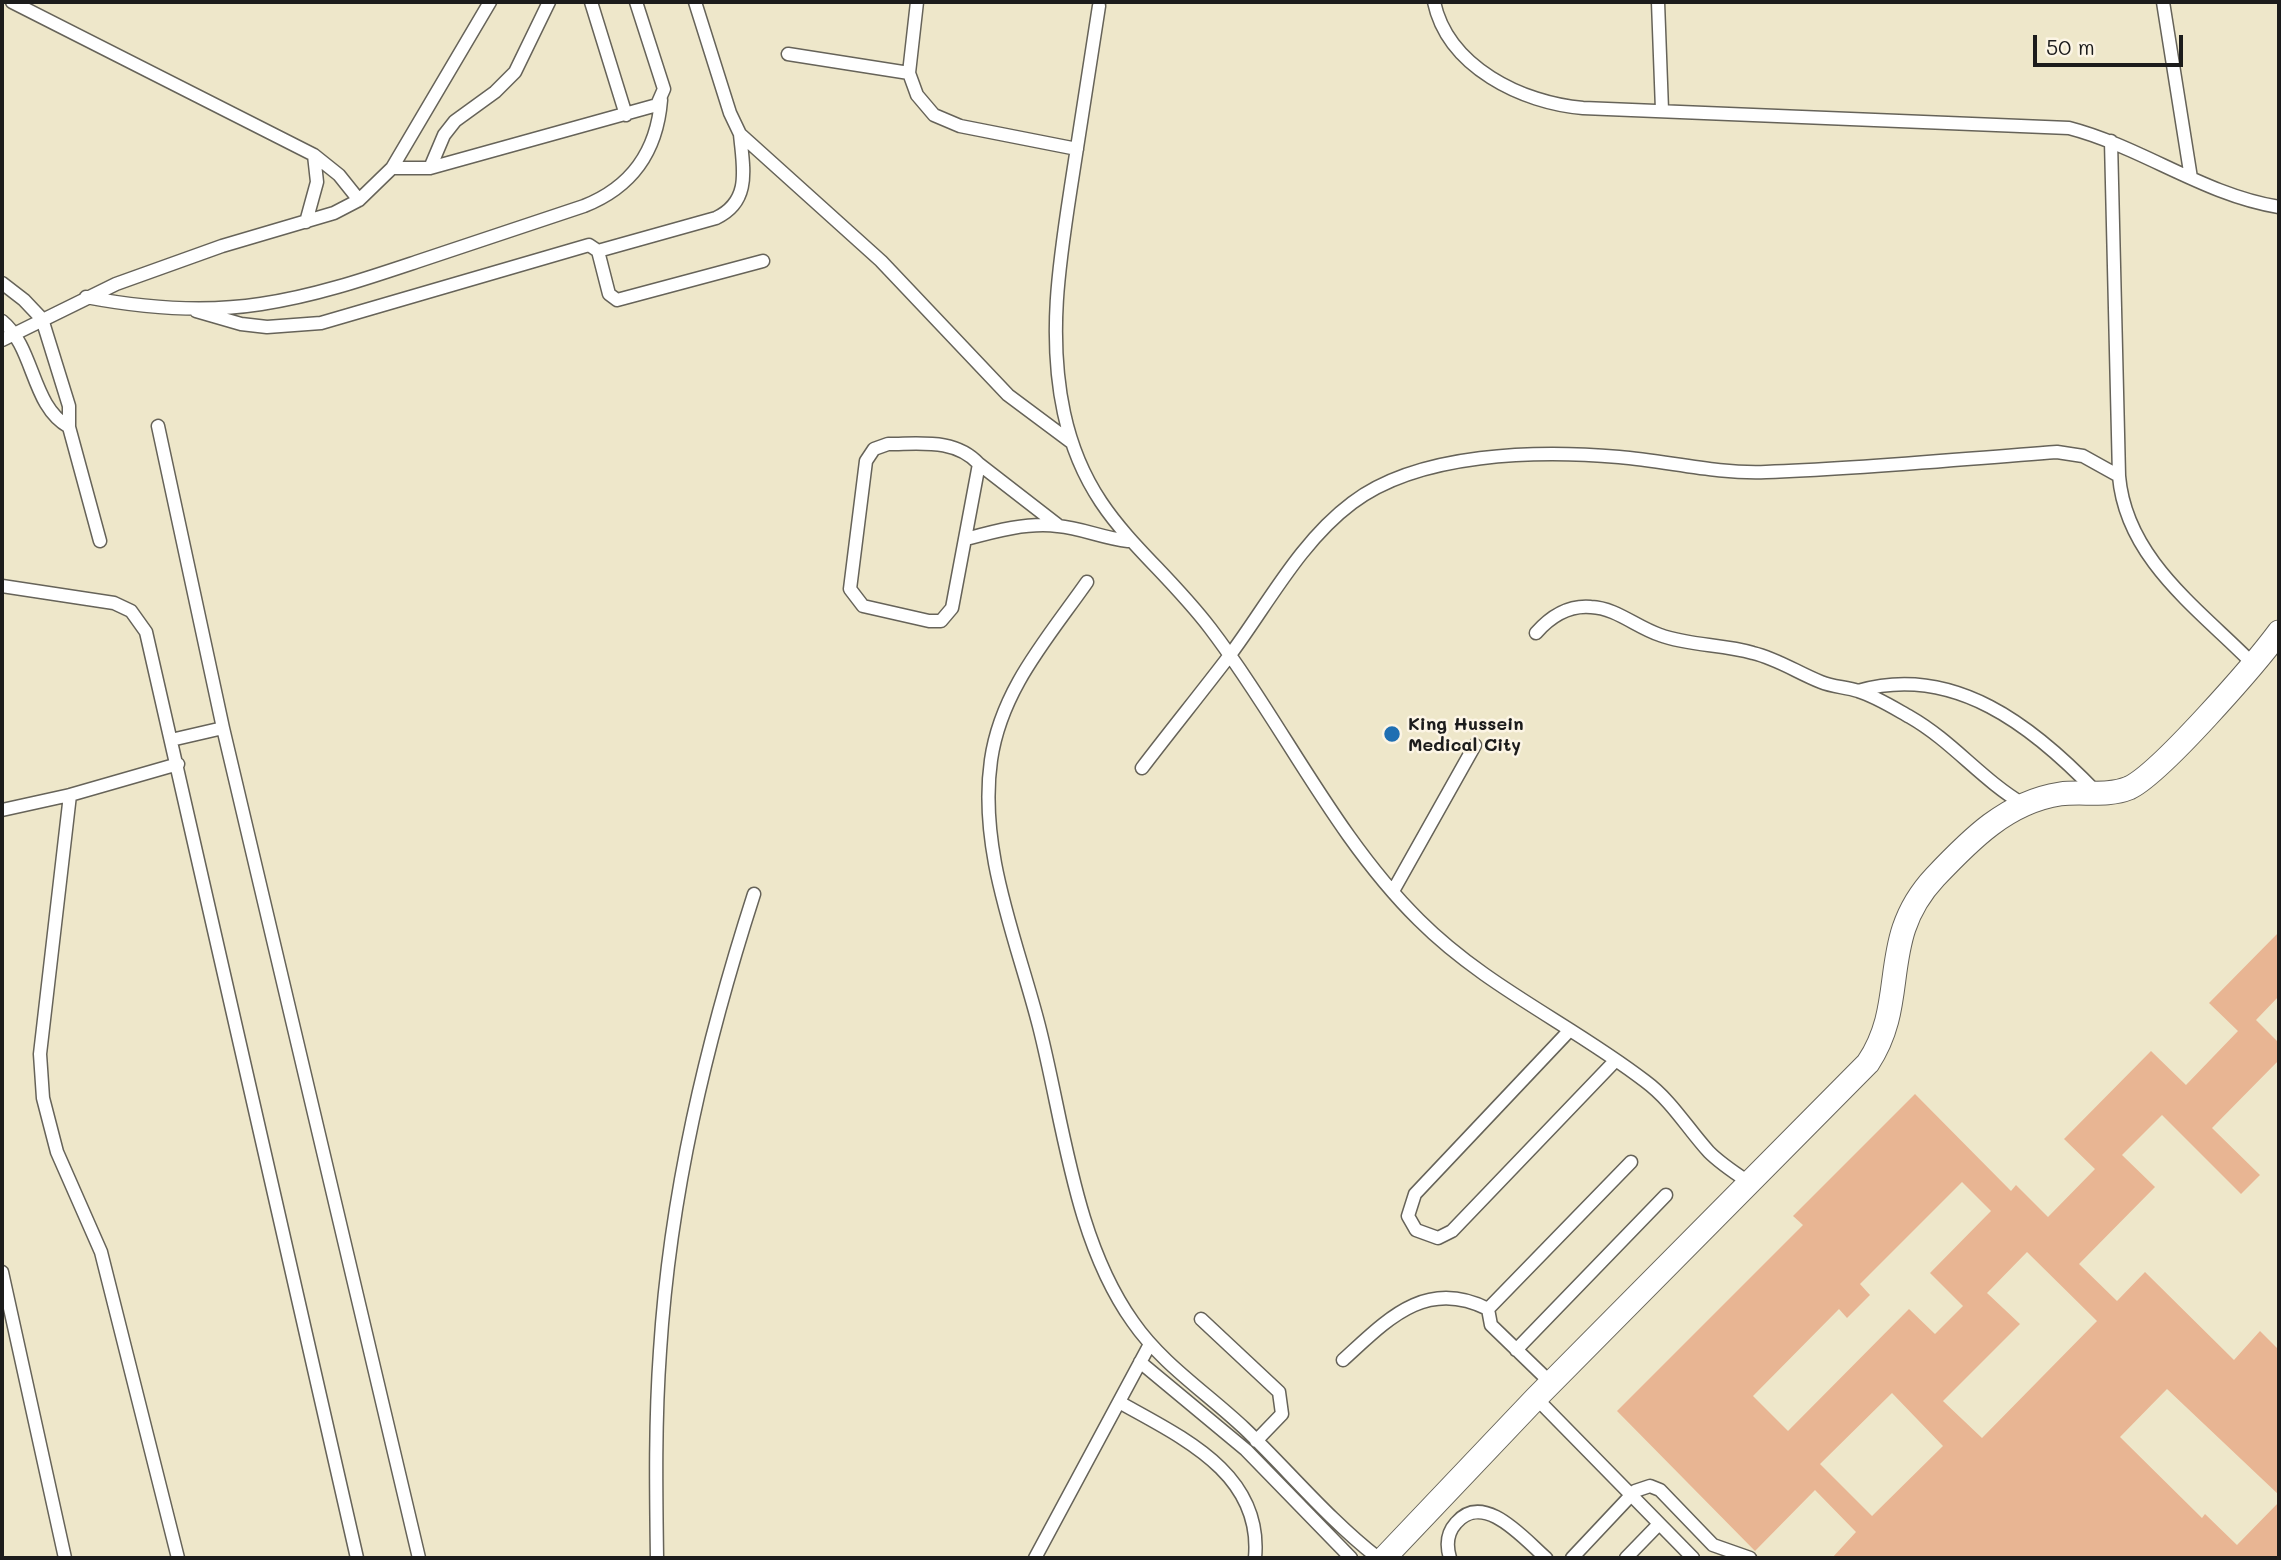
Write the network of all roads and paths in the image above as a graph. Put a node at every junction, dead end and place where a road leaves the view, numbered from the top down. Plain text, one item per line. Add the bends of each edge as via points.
1 (12, 2) edge
2 (490, 2) edge
3 (549, 2) edge
4 (591, 2) edge
5 (636, 2) edge
6 (695, 2) edge
7 (917, 2) edge
8 (1434, 2) edge
9 (1658, 2) edge
10 (2163, 2) edge
11 (1098, 6) dead end
12 (788, 54) dead end
13 (909, 73) junction
14 (661, 100) junction
15 (1662, 110) junction
16 (626, 115) junction
17 (740, 134) junction
18 (2111, 141) junction
19 (1077, 149) junction
20 (314, 155) junction
21 (392, 168) junction
22 (430, 168) junction
23 (2192, 178) junction
24 (359, 200) junction
25 (2279, 206) edge
26 (306, 222) junction
27 (598, 251) junction
28 (763, 261) dead end
29 (2, 283) edge
30 (86, 297) junction
31 (190, 309) junction
32 (42, 319) junction
33 (2, 321) edge
34 (15, 332) junction
35 (2, 340) edge
36 (158, 426) dead end
37 (69, 427) junction
38 (1072, 442) junction
39 (979, 464) junction
40 (2119, 476) junction
41 (1059, 526) junction
42 (967, 539) junction
43 (100, 541) dead end
44 (1128, 541) junction
45 (1087, 582) dead end
46 (2, 586) edge
47 (2279, 632) edge
48 (1536, 633) dead end
49 (1230, 655) junction
50 (2253, 664) junction
51 (1858, 691) junction
52 (223, 728) junction
53 (171, 740) junction
54 (1475, 745) dead end
55 (178, 764) junction
56 (1142, 768) dead end
57 (2097, 793) junction
58 (70, 795) junction
59 (2023, 804) junction
60 (2, 810) edge
61 (1393, 891) junction
62 (754, 894) dead end
63 (1569, 1031) junction
64 (1615, 1060) junction
65 (1631, 1162) dead end
66 (1749, 1183) junction
67 (1666, 1195) dead end
68 (2, 1272) edge
69 (1488, 1309) junction
70 (1201, 1319) dead end
71 (1150, 1344) junction
72 (1516, 1350) junction
73 (1343, 1360) dead end
74 (1140, 1362) junction
75 (1543, 1391) junction
76 (1119, 1402) junction
77 (1256, 1441) junction
78 (1631, 1494) junction
79 (1659, 1524) junction
80 (65, 1558) edge
81 (178, 1558) edge
82 (357, 1558) edge
83 (419, 1558) edge
84 (657, 1558) edge
85 (1035, 1558) edge
86 (1255, 1558) edge
87 (1351, 1558) edge
88 (1378, 1558) edge
89 (1384, 1558) edge
90 (1450, 1558) edge
91 (1546, 1558) edge
92 (1572, 1558) edge
93 (1626, 1558) edge
94 (1693, 1558) edge
95 (1750, 1558) edge

1 - 20 lane
2 - 21 lane
3 - 22 lane via 515,72 455,121
4 - 16 lane
5 - 14 lane via 662,83
6 - 17 lane
7 - 13 lane
8 - 15 lane via 1455,46 1511,90 1564,107
9 - 15 lane
10 - 23 lane
11 - 19 lane
12 - 13 lane
13 - 19 lane via 923,105 946,122
14 - 16 lane
14 - 31 lane via 656,135 640,166 600,200 327,290 259,305
15 - 18 lane via 2048,125
16 - 22 lane
17 - 27 lane via 744,181 733,208 716,218
17 - 38 lane via 881,261 1008,395
18 - 23 lane
18 - 40 lane
19 - 38 lane via 1054,324 1059,383
20 - 24 lane via 339,175
20 - 26 lane via 317,182
21 - 22 lane
21 - 24 lane
23 - 25 lane via 2248,200
24 - 26 lane
26 - 30 lane via 169,264
27 - 28 lane via 609,294 617,299
27 - 31 lane via 585,246 294,327 254,325
29 - 32 lane
30 - 31 lane
30 - 32 lane
32 - 34 lane
32 - 37 lane via 69,406
33 - 34 lane
34 - 35 lane
34 - 37 lane via 48,407
36 - 52 lane
37 - 43 lane
38 - 44 lane via 1096,497
39 - 41 lane
39 - 42 lane
39 - 42 lane via 950,445 888,444 874,449 865,468 850,589 863,606 941,621 952,608
40 - 49 lane via 2095,461 2057,452 1767,472 1714,471 1579,455 1496,458 1428,468 1377,487 1333,518
40 - 50 lane via 2131,529 2149,559
41 - 42 lane via 1012,529
41 - 44 lane
44 - 49 lane via 1192,606
45 - 71 lane via 1005,705 991,759 988,813 995,865 1042,1037 1084,1219 1108,1282
46 - 53 lane via 114,603 131,611 146,632
47 - 50 street
48 - 51 lane via 1566,611 1603,609 1660,635 1753,653 1822,683
49 - 56 lane
49 - 61 lane
50 - 57 street via 2146,777 2127,789
51 - 57 lane via 1909,682 1960,692 2042,742
51 - 59 lane via 1934,733 1993,785
52 - 53 lane
52 - 83 lane
53 - 55 lane
54 - 61 lane
55 - 58 lane
55 - 82 lane
57 - 59 street via 2059,794
58 - 60 lane
58 - 81 lane via 40,1054 41,1084 60,1160 101,1252
59 - 66 street via 1984,830 1922,892 1897,945 1889,1017 1877,1049
61 - 63 lane via 1479,972
62 - 84 lane via 701,1078 675,1211 660,1349
63 - 64 lane
63 - 64 lane via 1415,1194 1408,1216 1422,1235 1438,1238 1452,1231
64 - 66 lane via 1662,1095 1715,1158
65 - 69 lane
66 - 75 street
67 - 72 lane
68 - 80 lane
69 - 72 lane via 1490,1325
69 - 73 lane via 1452,1298 1415,1304 1390,1318
70 - 77 lane via 1279,1392 1282,1414
71 - 74 lane
71 - 77 lane
72 - 75 lane
74 - 76 lane
74 - 87 lane via 1246,1450
75 - 78 lane
75 - 89 street
76 - 85 lane
76 - 86 lane via 1188,1442 1230,1475 1252,1518
77 - 88 lane via 1334,1522
78 - 79 lane
78 - 92 lane
78 - 95 lane via 1639,1488 1655,1487 1713,1545
79 - 93 lane
79 - 94 lane
90 - 91 lane via 1450,1531 1460,1518 1476,1512 1500,1518

